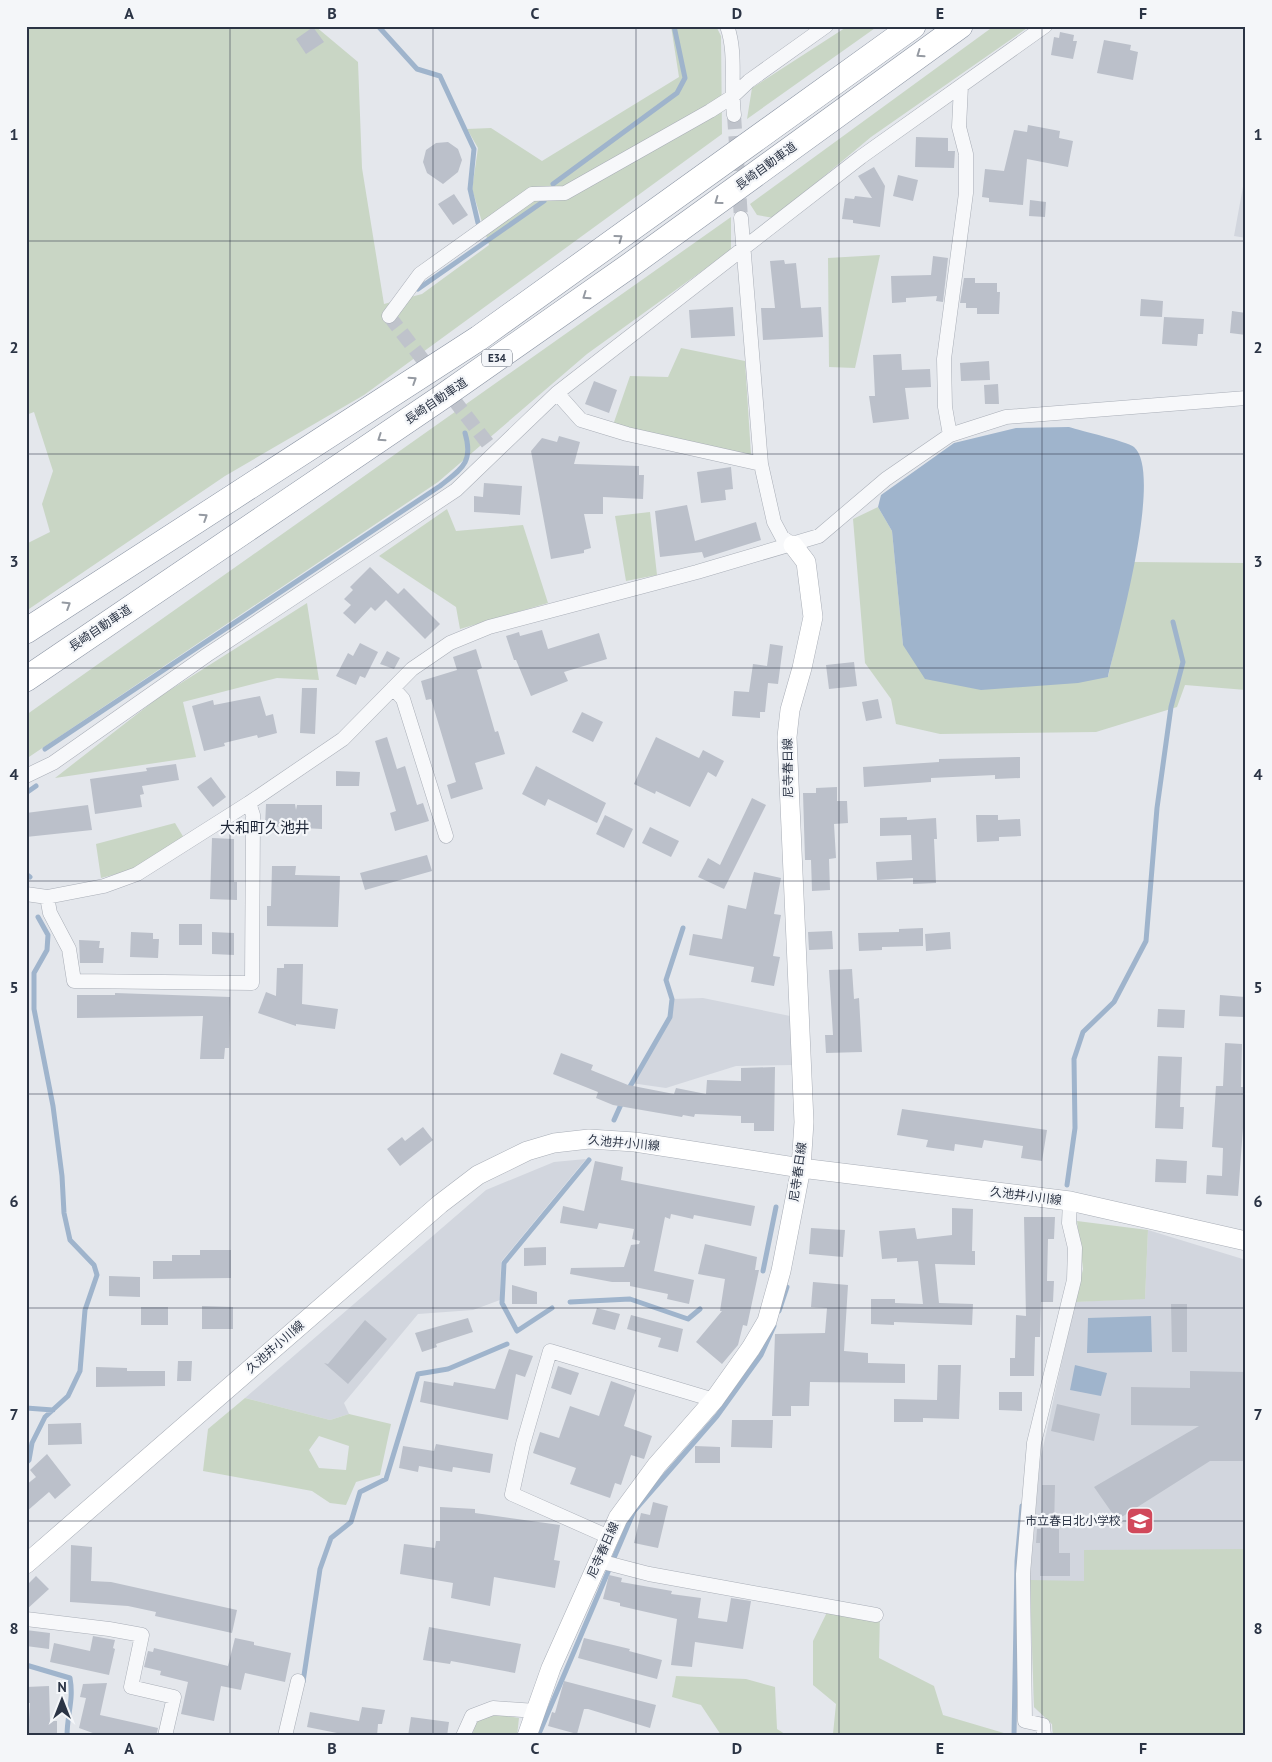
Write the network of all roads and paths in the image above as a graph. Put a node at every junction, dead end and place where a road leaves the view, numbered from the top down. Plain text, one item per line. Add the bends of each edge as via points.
1 (728, 26) edge
2 (826, 26) edge
3 (913, 26) edge
4 (960, 26) edge
5 (1045, 26) edge
6 (961, 86) junction
7 (732, 98) junction
8 (734, 115) tunnel mouth
9 (741, 218) tunnel mouth
10 (743, 249) junction
11 (389, 316) dead end
12 (557, 393) junction
13 (1246, 398) edge
14 (950, 435) junction
15 (761, 464) junction
16 (793, 545) junction
17 (26, 631) edge
18 (89, 636) junction
19 (26, 678) edge
20 (393, 688) junction
21 (26, 691) edge
22 (26, 776) edge
23 (249, 804) junction
24 (446, 836) dead end
25 (26, 894) edge
26 (47, 897) junction
27 (801, 1168) junction
28 (1070, 1201) junction
29 (1246, 1241) edge
30 (714, 1400) junction
31 (609, 1538) junction
32 (607, 1563) junction
33 (26, 1564) edge
34 (876, 1615) dead end
35 (26, 1619) edge
36 (298, 1681) dead end
37 (536, 1712) junction
38 (165, 1736) edge
39 (285, 1736) edge
40 (463, 1736) edge
41 (528, 1736) edge
42 (1044, 1736) edge

1 - 7 street via 733,42
2 - 7 street via 749,81
17 -> 3 highway, E34 via 479,338
4 -> 18 highway, 長崎自動車道 / E34 via 442,397
5 - 6 street
6 - 10 street via 861,157
6 - 14 street via 959,127 966,154 966,193 944,359 945,407
7 - 8 street
7 - 11 street via 565,193 532,194 420,274
9 - 10 street
10 - 12 street
10 - 15 street
12 - 15 street via 581,420 626,434
12 - 22 street via 456,490 207,655 53,763
13 - 14 street via 1006,416
14 - 16 street via 886,479 818,536
15 - 16 street via 774,522 782,537
16 - 20 street via 489,627 450,644 412,669
16 - 27 street, 尼寺春日線 via 806,562 812,617 786,737 804,1122
18 - 19 highway, 長崎自動車道 / E34
18 - 21 highway
20 - 23 street via 343,739
20 - 24 street via 403,699
23 - 26 street via 137,874 104,886
23 - 26 street via 253,815 252,983 74,981 69,948 50,913
25 - 26 street
27 - 28 street, 久池井小川線
27 - 30 street, 尼寺春日線 via 781,1271 767,1321 752,1348
27 - 33 street, 久池井小川線 via 636,1142 589,1138 527,1151 478,1175 334,1295
28 - 29 street, 久池井小川線
28 - 42 street via 1069,1223 1075,1248 1074,1280 1034,1443 1024,1574 1025,1721 1043,1726
30 - 31 street, 尼寺春日線 via 657,1465 618,1518
30 - 31 street via 550,1352 512,1494
31 - 32 street, 尼寺春日線
32 - 34 street via 649,1574
32 - 37 street, 尼寺春日線 via 554,1661
35 - 38 street via 142,1635 131,1687 174,1697
36 - 39 street
37 - 40 street via 492,1708 472,1716
37 - 41 street, 尼寺春日線

